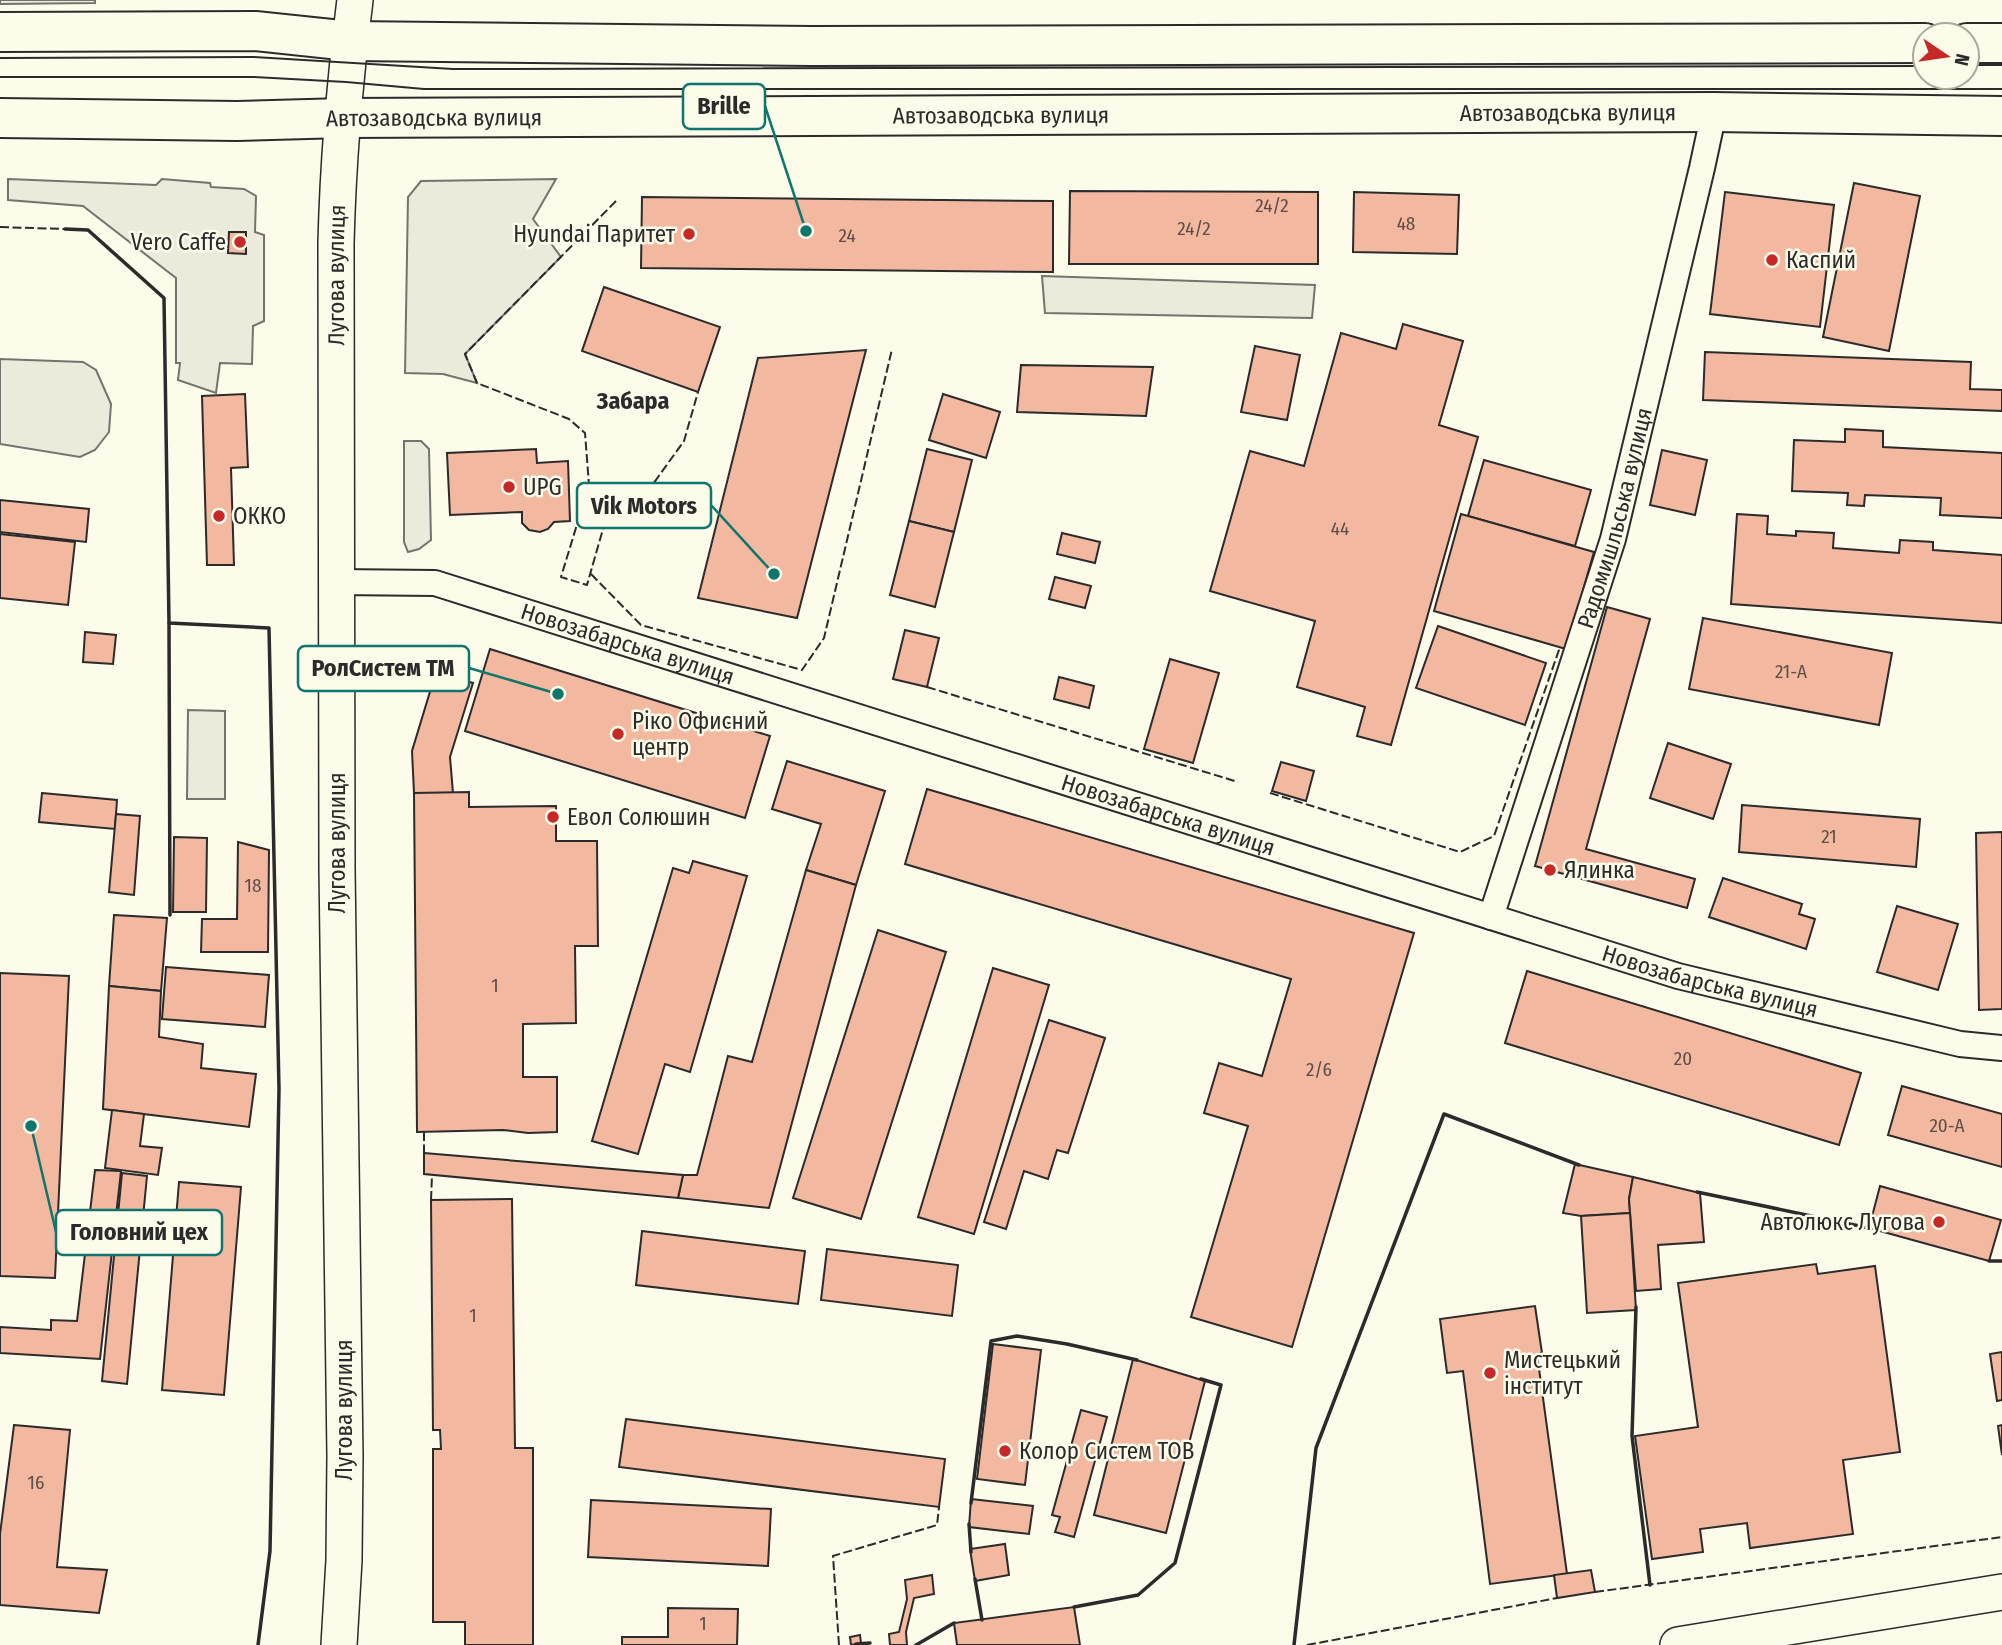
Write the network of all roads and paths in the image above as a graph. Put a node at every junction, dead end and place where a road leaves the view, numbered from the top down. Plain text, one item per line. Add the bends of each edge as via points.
1 (355, 0) edge
2 (0, 32) edge
3 (350, 41) junction
4 (1911, 43) edge
5 (1981, 43) edge
6 (2002, 43) edge
7 (1714, 112) junction
8 (2002, 116) edge
9 (0, 118) edge
10 (344, 118) junction
11 (336, 582) junction
12 (1491, 917) junction
13 (2002, 1048) edge
14 (2002, 1592) edge
15 (339, 1645) edge
16 (1678, 1645) edge

1 - 3 main road, Лугова вулиця
2 - 3 main road via 255,31
3 - 4 main road via 799,46
3 - 10 main road, Лугова вулиця
5 - 6 main road
7 - 8 main road, Автозаводська вулиця
7 - 10 main road, Автозаводська вулиця
7 - 12 street, Радомишльська вулиця via 1613,539
9 - 10 main road, Автозаводська вулиця
10 - 11 main road, Лугова вулиця via 336,243
11 - 12 street, Новозабарська вулиця via 435,583
11 - 15 main road, Лугова вулиця via 345,1456
12 - 13 street, Новозабарська вулиця via 1678,976 1960,1044
14 - 16 main road

